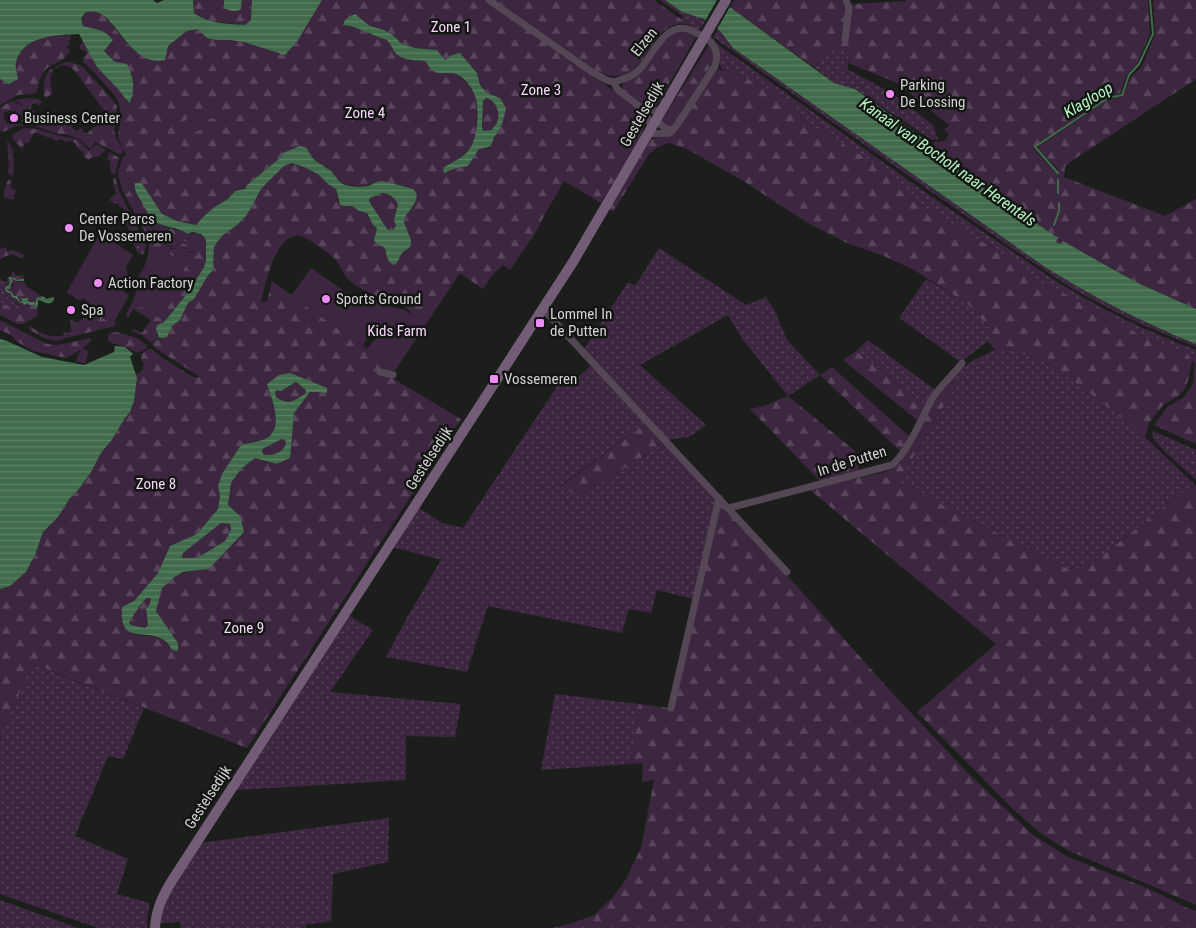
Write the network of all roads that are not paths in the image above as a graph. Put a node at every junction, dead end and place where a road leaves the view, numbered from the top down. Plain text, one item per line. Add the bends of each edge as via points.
1 (488, 0) edge
2 (726, 0) edge
3 (846, 0) edge
4 (845, 40) dead end
5 (614, 82) junction
6 (640, 107) junction
7 (654, 123) junction
8 (673, 130) junction
9 (544, 309) junction
10 (962, 363) dead end
11 (380, 372) dead end
12 (393, 375) dead end
13 (719, 498) junction
14 (729, 508) junction
15 (788, 572) dead end
16 (671, 708) dead end
17 (155, 928) edge

1 - 5 street via 592,72
2 - 7 main road, Gestelsedijk
3 - 4 street via 849,8
5 - 6 street via 617,89
5 - 8 street, Elzen via 638,71 662,39 675,29 688,29 710,42 717,53 715,66
6 - 7 street
6 - 7 street via 650,110
7 - 8 street
7 - 8 street via 664,134
7 - 9 main road, Gestelsedijk
9 - 13 street
9 - 17 main road, Gestelsedijk via 165,891
10 - 14 street, In de Putten via 933,398 898,461 892,465
11 - 12 street
13 - 14 street
13 - 16 street
14 - 15 street

